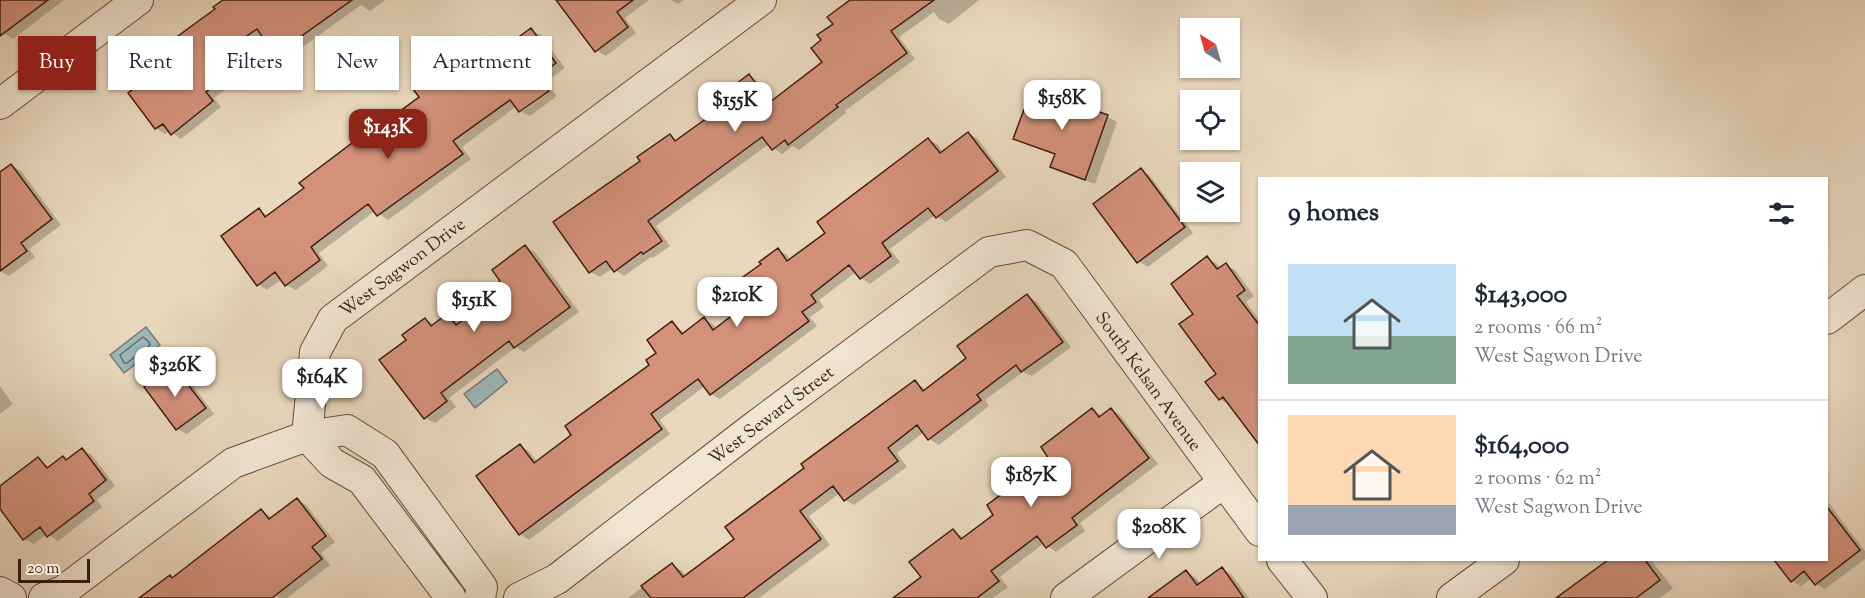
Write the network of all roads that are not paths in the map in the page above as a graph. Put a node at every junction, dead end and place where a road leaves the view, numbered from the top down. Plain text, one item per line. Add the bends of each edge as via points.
1 (138, 0) edge
2 (761, 0) edge
3 (0, 104) edge
4 (1028, 244) joint
5 (1865, 290) edge
6 (1828, 318) edge
7 (307, 436) junction
8 (1223, 483) junction
9 (1258, 528) edge
10 (1283, 561) edge
11 (1503, 561) edge
12 (0, 592) edge
13 (11, 598) edge
14 (44, 598) edge
15 (451, 598) edge
16 (480, 598) edge
17 (519, 598) edge
18 (1066, 598) edge
19 (1312, 598) edge
20 (1452, 598) edge

1 - 3 street
2 - 7 street, West Sagwon Drive via 333,319 315,352
4 - 8 street, South Kelsan Avenue via 1064,264
4 - 17 street, West Seward Street via 989,252 557,579
5 - 6 street
7 - 14 street via 233,464 63,591
7 - 15 street via 332,463 362,480
7 - 16 street via 348,430 385,454 482,587
8 - 9 street, South Kelsan Avenue
8 - 18 street
10 - 19 street
11 - 20 street
12 - 13 street

